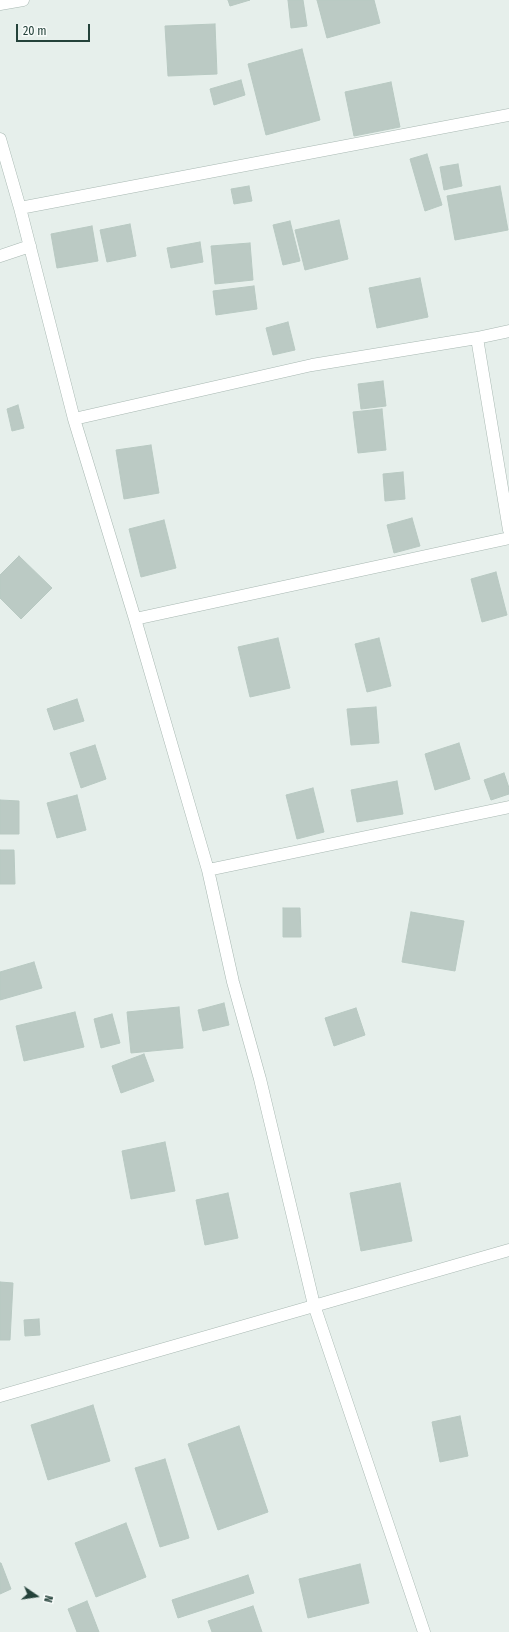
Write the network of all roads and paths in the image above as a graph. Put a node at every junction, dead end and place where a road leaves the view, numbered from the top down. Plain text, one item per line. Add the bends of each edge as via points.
1 (23, 0) edge
2 (0, 4) edge
3 (509, 115) edge
4 (0, 139) edge
5 (20, 208) junction
6 (30, 246) junction
7 (0, 256) edge
8 (509, 332) edge
9 (477, 338) junction
10 (74, 419) junction
11 (509, 530) edge
12 (509, 538) edge
13 (135, 619) junction
14 (509, 807) edge
15 (208, 870) junction
16 (509, 1250) edge
17 (314, 1305) junction
18 (0, 1396) edge
19 (424, 1632) edge

1 - 2 street
3 - 5 street
4 - 5 street
5 - 6 street
6 - 7 street
6 - 10 street
8 - 9 street
9 - 10 street via 312,365
9 - 11 street
10 - 13 street
12 - 13 street
13 - 15 street
14 - 15 street
15 - 17 street via 233,982 260,1079
16 - 17 street
17 - 18 street
17 - 19 street

